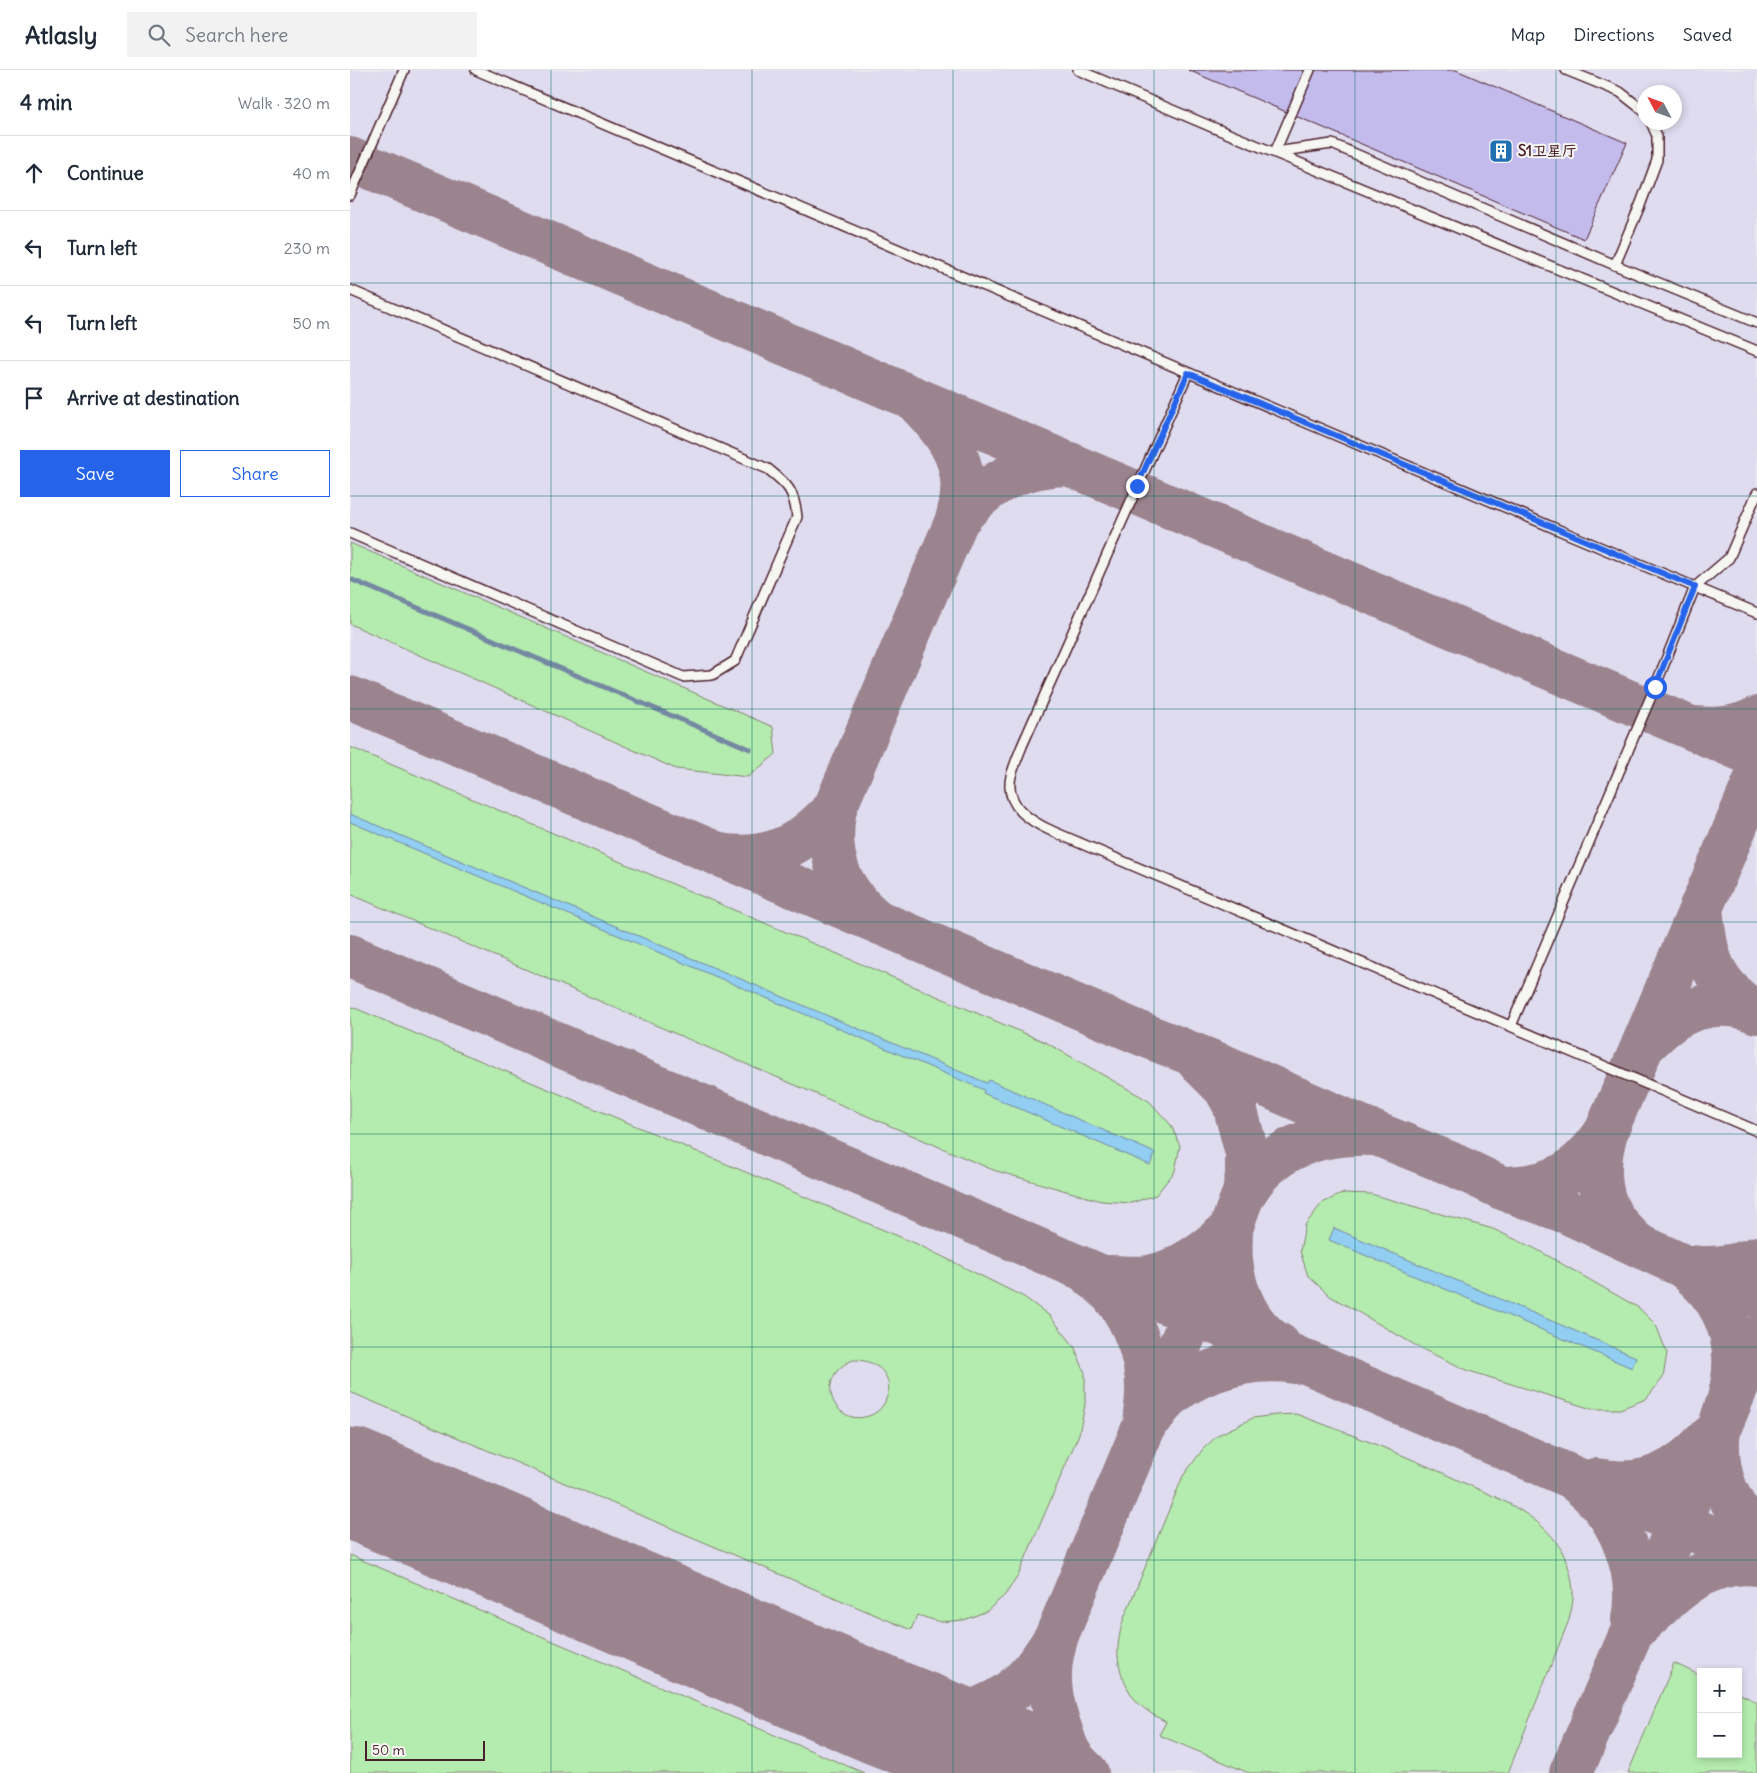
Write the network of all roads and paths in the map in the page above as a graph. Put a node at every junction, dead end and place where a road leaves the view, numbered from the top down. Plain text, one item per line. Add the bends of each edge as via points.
1 (404, 70) edge
2 (476, 70) edge
3 (1078, 70) edge
4 (1310, 70) edge
5 (1566, 70) edge
6 (1637, 105) edge
7 (1654, 130) edge
8 (1275, 152) junction
9 (350, 195) edge
10 (1615, 265) junction
11 (350, 290) edge
12 (1757, 323) edge
13 (1757, 351) edge
14 (1188, 373) junction
15 (1757, 494) edge
16 (350, 533) edge
17 (1695, 587) junction
18 (1757, 613) edge
19 (1512, 1026) junction
20 (1757, 1131) edge

1 - 9 lane
2 - 14 lane
3 - 8 lane
4 - 8 lane
5 - 6 lane via 1620,92
7 - 10 lane via 1657,160
8 - 10 lane via 1332,144
8 - 13 lane
10 - 12 lane
11 - 16 lane via 768,469 785,482 795,499 797,516 735,661 712,675 683,677
14 - 17 lane
14 - 19 lane via 1022,746 1011,777 1010,791 1016,805 1028,818 1054,832
15 - 17 lane via 1729,558
17 - 18 lane
17 - 19 lane
19 - 20 lane

